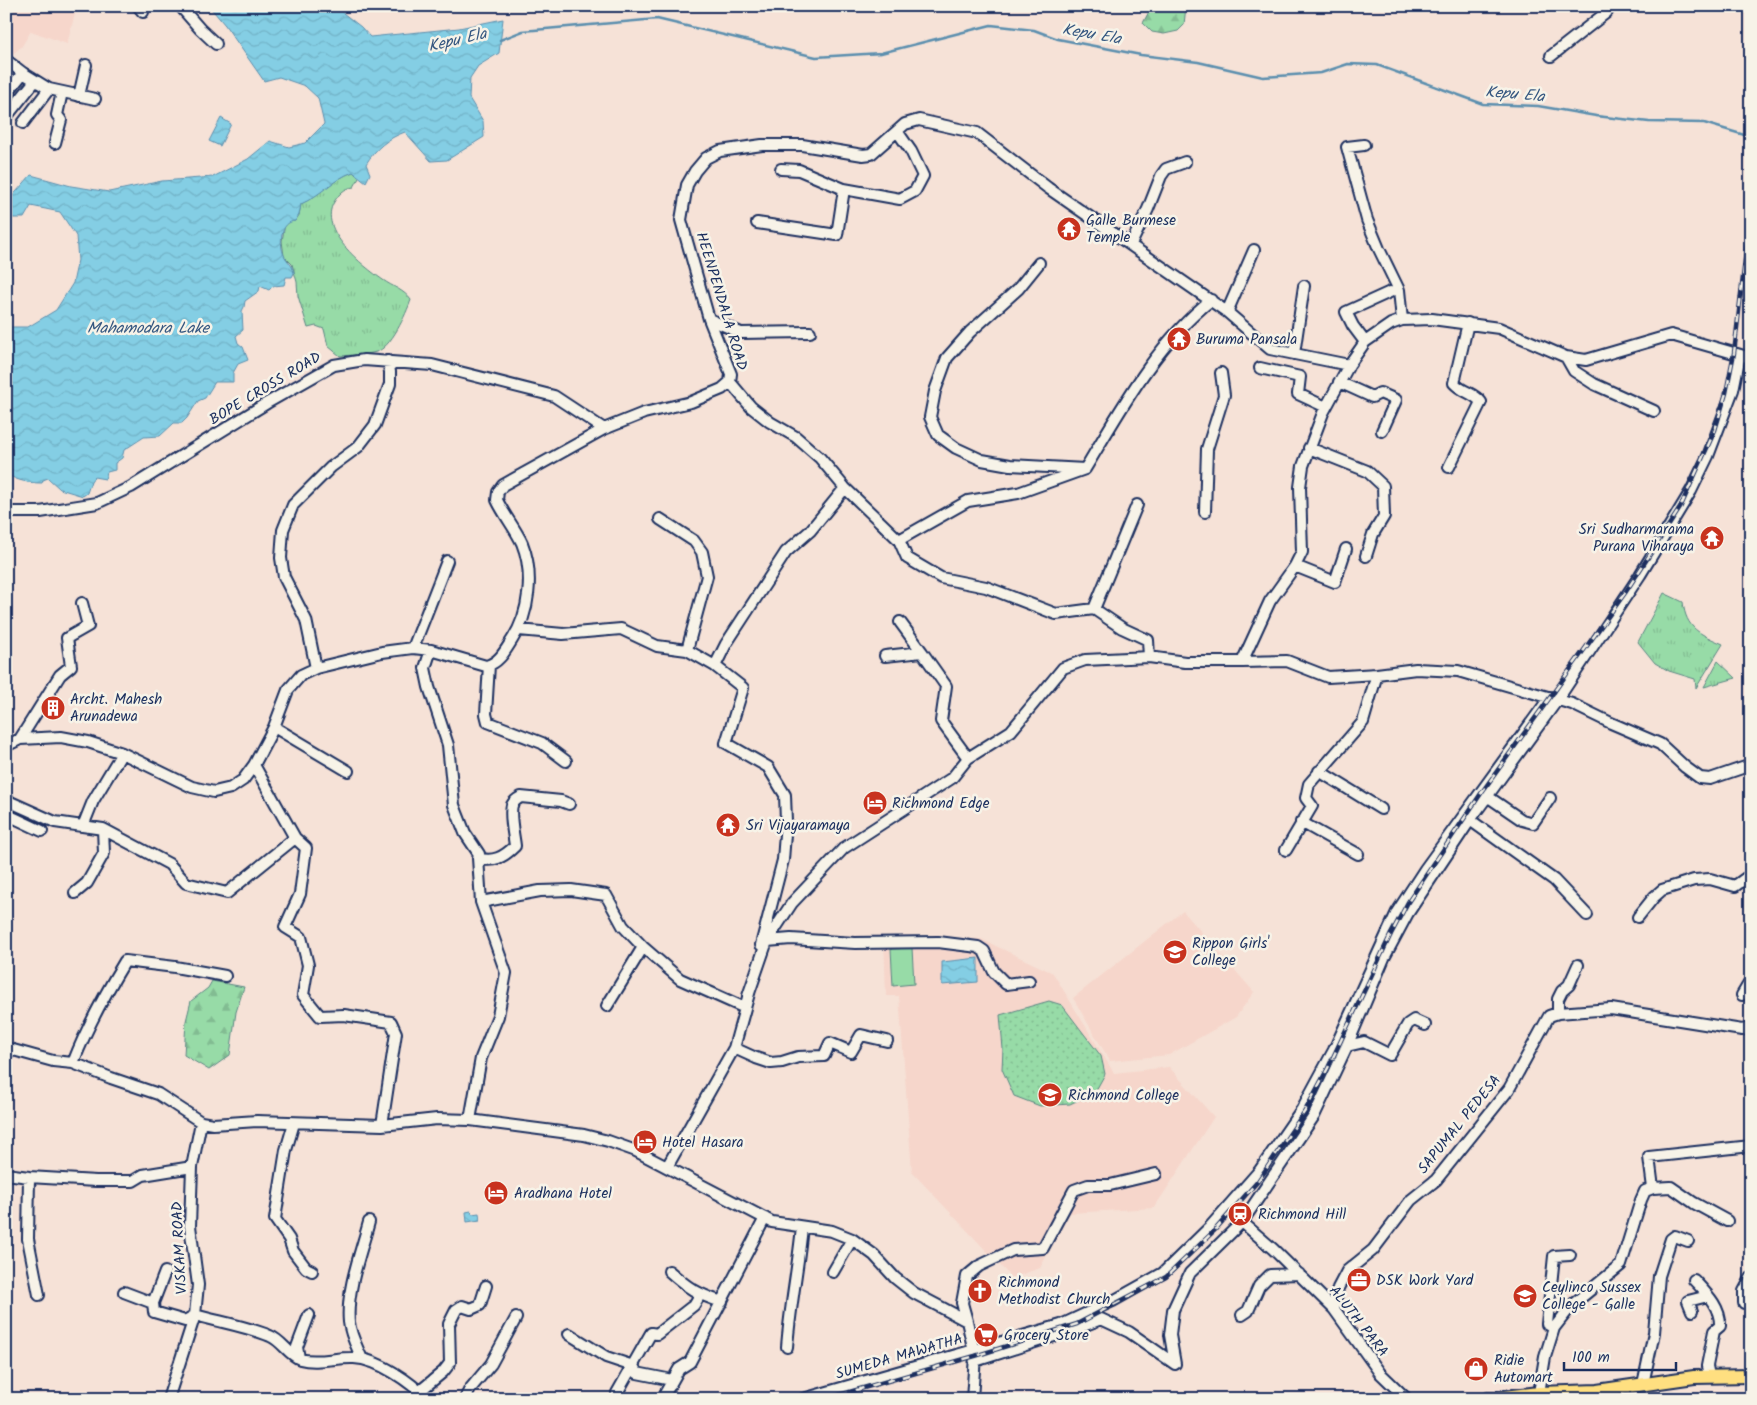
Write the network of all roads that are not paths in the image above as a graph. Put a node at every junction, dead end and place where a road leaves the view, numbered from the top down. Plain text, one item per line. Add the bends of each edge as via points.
1 (180, 6) edge
2 (1607, 6) edge
3 (216, 44) dead end
4 (1551, 56) dead end
5 (8, 65) edge
6 (86, 65) dead end
7 (23, 73) junction
8 (35, 81) junction
9 (49, 89) junction
10 (62, 92) junction
11 (6, 94) edge
12 (79, 96) junction
13 (95, 99) dead end
14 (6, 117) edge
15 (23, 123) dead end
16 (897, 131) junction
17 (55, 143) dead end
18 (1364, 146) dead end
19 (1185, 162) dead end
20 (781, 169) dead end
21 (844, 189) junction
22 (757, 223) dead end
23 (1131, 244) junction
24 (1254, 250) dead end
25 (1040, 263) dead end
26 (1304, 286) dead end
27 (1390, 292) dead end
28 (1210, 300) junction
29 (1227, 312) junction
30 (709, 319) junction
31 (1402, 320) junction
32 (1468, 323) junction
33 (810, 332) dead end
34 (1365, 342) junction
35 (1294, 354) junction
36 (1740, 355) junction
37 (1566, 357) junction
38 (1751, 358) edge
39 (388, 361) junction
40 (1349, 365) junction
41 (1260, 368) dead end
42 (1221, 373) dead end
43 (730, 382) junction
44 (1339, 382) junction
45 (1326, 407) junction
46 (1654, 411) dead end
47 (604, 429) junction
48 (1382, 431) dead end
49 (1309, 448) junction
50 (1449, 466) dead end
51 (1085, 469) junction
52 (844, 488) junction
53 (1136, 505) dead end
54 (6, 512) edge
55 (1205, 512) dead end
56 (660, 519) dead end
57 (899, 540) junction
58 (1346, 548) dead end
59 (1366, 556) dead end
60 (447, 561) dead end
61 (1295, 566) junction
62 (82, 603) dead end
63 (1094, 609) junction
64 (900, 622) dead end
65 (519, 630) junction
66 (413, 648) junction
67 (431, 650) junction
68 (687, 650) junction
69 (922, 652) junction
70 (885, 656) dead end
71 (1149, 657) junction
72 (1242, 662) junction
73 (490, 666) junction
74 (715, 666) junction
75 (316, 668) junction
76 (1377, 674) junction
77 (1554, 698) junction
78 (274, 727) junction
79 (20, 739) junction
80 (6, 746) edge
81 (122, 753) junction
82 (968, 758) junction
83 (566, 761) dead end
84 (254, 765) junction
85 (1751, 765) edge
86 (348, 771) dead end
87 (1319, 771) junction
88 (1487, 796) junction
89 (1550, 798) dead end
90 (6, 800) edge
91 (569, 804) dead end
92 (1382, 809) dead end
93 (6, 818) edge
94 (1470, 820) junction
95 (1301, 822) junction
96 (83, 826) junction
97 (103, 829) junction
98 (42, 831) dead end
99 (295, 838) junction
100 (1286, 850) dead end
101 (1358, 854) dead end
102 (478, 858) junction
103 (1751, 879) edge
104 (75, 892) dead end
105 (481, 902) junction
106 (1587, 915) dead end
107 (1638, 918) dead end
108 (767, 941) junction
109 (643, 947) junction
110 (1578, 965) dead end
111 (225, 976) dead end
112 (1751, 980) edge
113 (1029, 981) dead end
114 (1742, 995) dead end
115 (748, 996) junction
116 (607, 1006) dead end
117 (745, 1008) junction
118 (1558, 1013) junction
119 (1425, 1025) dead end
120 (1751, 1028) edge
121 (887, 1041) dead end
122 (1347, 1046) junction
123 (6, 1048) edge
124 (734, 1048) junction
125 (73, 1063) junction
126 (470, 1120) junction
127 (201, 1122) junction
128 (294, 1123) junction
129 (382, 1125) junction
130 (1751, 1146) edge
131 (192, 1167) junction
132 (667, 1167) junction
133 (6, 1174) edge
134 (1156, 1174) dead end
135 (29, 1177) junction
136 (1653, 1188) junction
137 (765, 1218) junction
138 (1727, 1221) dead end
139 (369, 1222) dead end
140 (1242, 1222) junction
141 (802, 1227) junction
142 (852, 1239) junction
143 (1688, 1240) dead end
144 (1570, 1255) dead end
145 (312, 1271) dead end
146 (668, 1271) dead end
147 (165, 1272) dead end
148 (833, 1272) dead end
149 (1299, 1274) junction
150 (1751, 1278) edge
151 (1694, 1280) dead end
152 (486, 1286) dead end
153 (124, 1292) dead end
154 (38, 1295) dead end
155 (700, 1295) junction
156 (1708, 1296) junction
157 (722, 1302) junction
158 (153, 1303) junction
159 (1744, 1303) dead end
160 (1334, 1309) junction
161 (1692, 1311) dead end
162 (195, 1314) junction
163 (309, 1315) dead end
164 (1242, 1315) dead end
165 (516, 1318) dead end
166 (967, 1321) junction
167 (1554, 1328) junction
168 (568, 1334) dead end
169 (787, 1347) dead end
170 (975, 1356) junction
171 (299, 1358) junction
172 (362, 1359) junction
173 (633, 1366) junction
174 (1709, 1376) junction
175 (1751, 1376) edge
176 (672, 1380) junction
177 (1643, 1384) junction
178 (617, 1393) dead end
179 (1540, 1393) junction
180 (423, 1395) edge
181 (1595, 1395) edge
182 (168, 1399) edge
183 (465, 1399) edge
184 (662, 1399) edge
185 (803, 1399) edge
186 (972, 1399) edge
187 (1407, 1399) edge
188 (1488, 1399) edge

1 - 3 street
2 - 4 street via 1607,12
5 - 7 street
6 - 12 street
7 - 8 street
7 - 11 street
8 - 9 street
8 - 14 street
9 - 10 street
9 - 15 street
10 - 12 street
10 - 17 street via 57,115 61,120
12 - 13 street
16 - 21 street via 923,176 915,191 900,199
16 - 23 street, HEENPENDALA ROAD via 905,124 919,120 977,133 1048,188
16 - 30 street, HEENPENDALA ROAD via 871,154 802,145 762,145 720,151 706,158 687,185 681,220
18 - 31 street via 1347,147 1367,220 1399,290
19 - 23 street via 1166,168
20 - 21 street via 799,170
21 - 22 street via 837,235
23 - 28 street, HEENPENDALA ROAD
24 - 29 street
25 - 51 street via 948,358 935,391 930,417 938,435 982,460 1010,465
26 - 35 street
27 - 34 street via 1346,312
28 - 29 street, HEENPENDALA ROAD
28 - 51 street via 1168,341 1134,387
29 - 35 street, HEENPENDALA ROAD via 1270,349
30 - 33 street via 741,333
30 - 43 street, HEENPENDALA ROAD via 731,374
31 - 32 street
31 - 34 street
32 - 37 street via 1499,328
32 - 50 street via 1454,383 1481,402
34 - 40 street
35 - 40 street, HEENPENDALA ROAD
36 - 37 street via 1671,335 1586,360
36 - 38 street
36 - 77 street via 1732,390 1708,456 1691,491 1640,575
37 - 46 street via 1574,371 1594,384
39 - 47 street, BOPE CROSS ROAD via 432,365 554,396
39 - 54 street, BOPE CROSS ROAD via 364,360 334,365 131,487 97,503 40,512
39 - 75 street via 390,384 375,425 358,447 331,467 293,505 283,530 281,558 284,577 306,620
40 - 44 street
41 - 45 street via 1300,376 1298,394
42 - 55 street via 1224,395 1207,449
43 - 47 street, HEENPENDALA ROAD via 722,389 691,402
43 - 52 street via 751,407 796,437 820,458
44 - 45 street
44 - 48 street via 1372,397 1380,392 1396,400
45 - 49 street
47 - 65 street, HEENPENDALA ROAD via 503,485 498,492 497,500 522,544 529,570
49 - 59 street via 1367,471 1383,486 1384,516 1373,534
49 - 61 street via 1300,487 1302,552
51 - 57 street via 1018,493 968,501
52 - 57 street
52 - 74 street via 810,531 786,552
53 - 63 street
56 - 68 street via 694,541 702,552 706,576
57 - 63 street via 907,558 941,578 986,587 1056,614
58 - 61 street via 1335,582
60 - 66 street
61 - 72 street via 1270,601
62 - 79 street via 88,626 67,638 71,666 60,675
63 - 71 street via 1122,628 1148,640
64 - 69 street
65 - 68 street via 562,634 621,629 656,646
65 - 73 street, HEENPENDALA ROAD
66 - 67 street
66 - 75 street
67 - 73 street
67 - 102 street via 425,668 448,745 454,805 465,833 479,854
68 - 74 street
69 - 70 street
69 - 82 street via 946,686 940,721
71 - 72 street via 1185,662
71 - 82 street via 1085,660 1063,668 1011,731
72 - 76 street via 1287,661 1328,677
73 - 83 street via 488,722 542,744
74 - 115 street via 743,688 726,742 768,767 785,795 783,860
75 - 78 street via 301,675 288,690
76 - 77 street via 1416,669 1458,671
76 - 87 street via 1363,722
77 - 85 street via 1660,744 1700,778 1710,779
77 - 88 street
77 - 170 street via 1425,868 1397,912 1334,1050 1302,1109 1260,1170 1209,1228 1163,1273 1113,1301 1061,1325
78 - 84 street
78 - 86 street
79 - 80 street
79 - 81 street via 61,737
81 - 84 street via 192,786 214,792 231,788 243,780
81 - 96 street via 93,801
82 - 108 street via 952,778 844,848 792,904
84 - 99 street
87 - 92 street
87 - 95 street via 1309,784 1306,798 1312,806
88 - 89 street via 1522,820 1533,823
88 - 94 street
90 - 96 street via 55,822
91 - 102 street via 521,797 512,804 515,846 505,857
93 - 98 street via 8,815
94 - 106 street via 1554,880
94 - 122 street via 1408,913 1384,958
95 - 100 street
95 - 101 street
96 - 97 street
97 - 99 street via 169,864 186,883 227,893
97 - 104 street via 104,853 87,883
99 - 129 street via 306,848 300,894 285,926 301,937 308,965 303,995 320,1016 344,1015 391,1022 396,1034
102 - 105 street
103 - 107 street via 1746,878 1735,886 1710,879 1694,880 1662,890
105 - 109 street via 540,891 571,890 606,895 623,926
105 - 126 street via 506,973 498,1016 481,1058
108 - 113 street via 938,942 978,947 1006,984
108 - 115 street
109 - 116 street
109 - 117 street via 680,979
110 - 118 street via 1558,999
111 - 125 street via 125,961 102,998
112 - 114 street
115 - 117 street
117 - 124 street
118 - 120 street via 1611,1009 1742,1030
118 - 160 street, SAPUMAL PEDESA via 1549,1016 1509,1089 1436,1180 1411,1200 1373,1250 1347,1272 1338,1288
119 - 122 street via 1414,1020 1408,1024 1390,1055 1364,1042
121 - 124 street via 861,1036 851,1052 830,1043 824,1056 771,1063
122 - 140 street via 1314,1116
123 - 125 street
124 - 132 street
125 - 127 street via 158,1094
126 - 129 street via 437,1119
126 - 132 street via 584,1135 628,1147
127 - 128 street
127 - 131 street, VISKAM ROAD
128 - 129 street
128 - 145 street via 286,1150 275,1219 293,1251
130 - 136 street via 1649,1157
131 - 135 street via 142,1175 133,1181
131 - 162 street, VISKAM ROAD via 190,1226 198,1285
132 - 137 street
133 - 135 street
134 - 166 street via 1074,1190 1043,1248 1014,1250 967,1276 962,1303
135 - 154 street via 28,1239
136 - 138 street via 1671,1186
136 - 167 street via 1646,1191 1641,1200 1621,1264 1572,1305
137 - 141 street
137 - 157 street
139 - 172 street via 353,1279 349,1308 349,1324
140 - 149 street, ALUTH PARA
140 - 170 street via 1190,1273 1181,1291 1173,1310 1170,1336 1175,1364 1129,1332 1101,1319 1070,1332
141 - 142 street via 832,1231
141 - 169 street
142 - 148 street
142 - 166 street via 914,1293
143 - 177 street via 1675,1236 1671,1239 1660,1276 1654,1333
144 - 167 street via 1554,1256 1547,1324
146 - 155 street
147 - 158 street
149 - 160 street, ALUTH PARA
149 - 164 street via 1270,1275 1259,1286 1248,1311
150 - 159 street via 1744,1291
151 - 156 street
152 - 180 street via 480,1305 470,1309 462,1306 456,1310 449,1324 450,1363
153 - 158 street
155 - 157 street
155 - 173 street via 694,1305 657,1334 651,1333
156 - 161 street via 1688,1301
156 - 174 street via 1720,1316 1720,1326 1714,1331 1707,1366
157 - 176 street via 690,1362 679,1369
158 - 162 street via 154,1312 184,1321
160 - 187 street, ALUTH PARA via 1380,1373
162 - 171 street via 271,1336
162 - 182 street, VISKAM ROAD
163 - 171 street via 297,1347
165 - 183 street via 491,1364
166 - 170 street
167 - 179 street via 1545,1357
168 - 173 street via 606,1357
170 - 185 street, SUMEDA MAWATHA
170 - 186 street
171 - 172 street via 322,1361
172 - 180 street via 386,1368
173 - 176 street via 637,1374
173 - 178 street
174 - 175 main road
174 - 177 main road
176 - 184 street
177 - 181 main road
179 - 181 main road
179 - 188 main road

